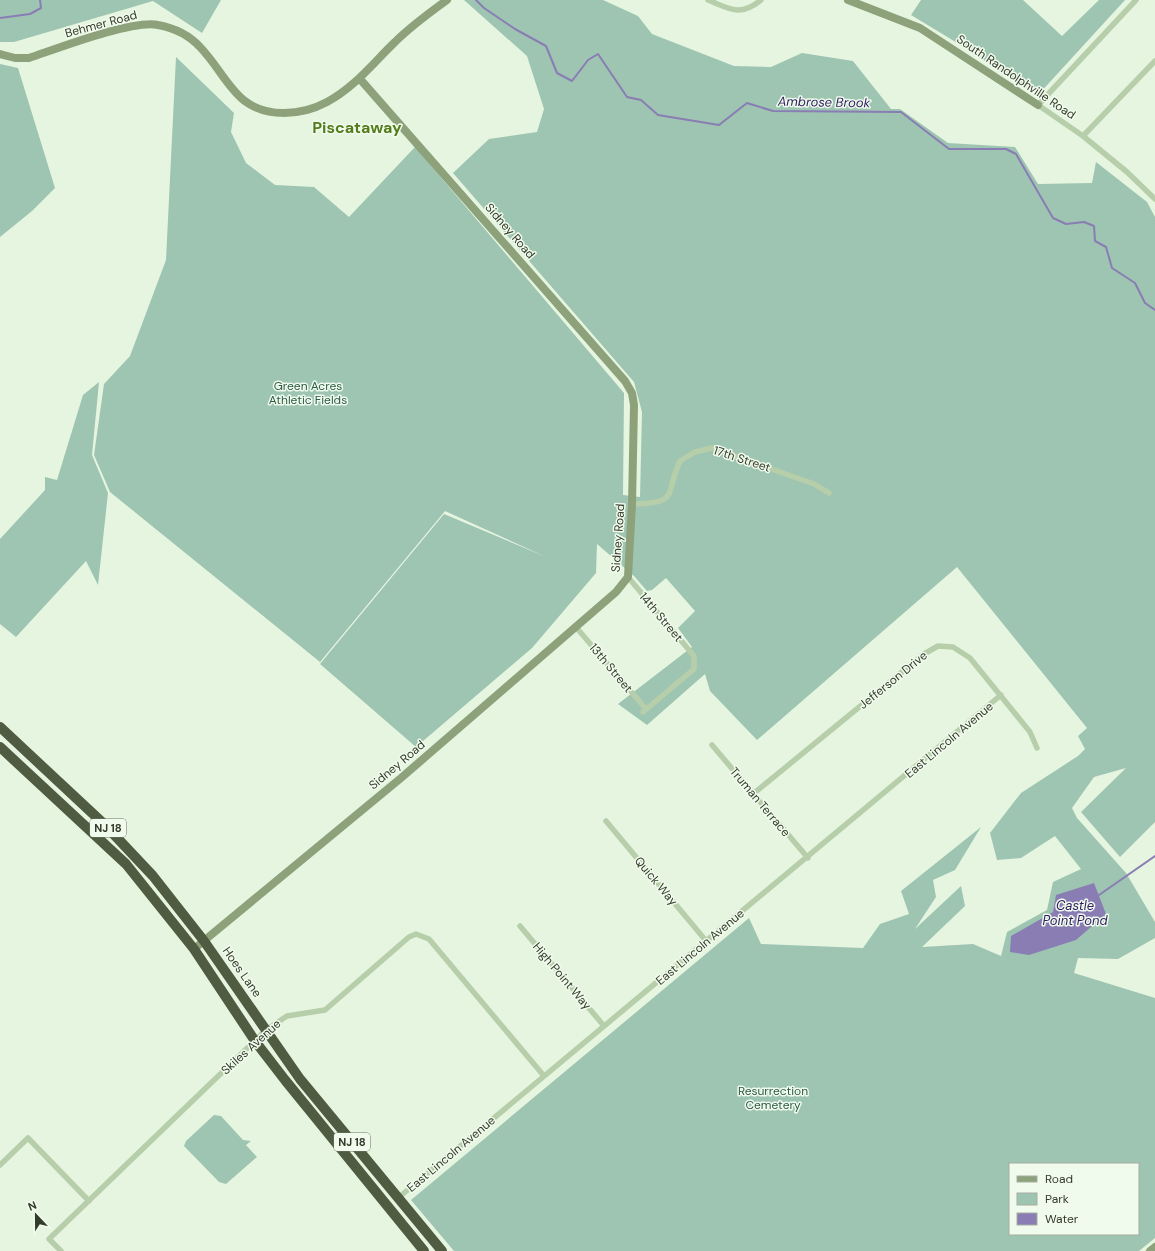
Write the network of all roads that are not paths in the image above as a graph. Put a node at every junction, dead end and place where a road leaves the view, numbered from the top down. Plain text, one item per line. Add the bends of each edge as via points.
1 (447, 0) edge
2 (708, 0) edge
3 (761, 0) edge
4 (848, 0) edge
5 (1136, 0) edge
6 (0, 54) edge
7 (1155, 61) edge
8 (360, 78) junction
9 (1038, 105) junction
10 (1083, 136) junction
11 (1155, 199) edge
12 (829, 493) dead end
13 (632, 504) junction
14 (628, 577) junction
15 (575, 626) junction
16 (1001, 695) junction
17 (644, 711) joint
18 (0, 727) edge
19 (712, 745) dead end
20 (0, 747) edge
21 (1037, 748) dead end
22 (753, 794) junction
23 (606, 820) dead end
24 (808, 858) junction
25 (520, 926) dead end
26 (204, 941) junction
27 (706, 942) junction
28 (194, 949) junction
29 (604, 1026) junction
30 (266, 1030) junction
31 (255, 1041) junction
32 (544, 1076) junction
33 (0, 1165) edge
34 (398, 1198) junction
35 (89, 1201) junction
36 (1155, 1247) edge
37 (61, 1251) edge
38 (424, 1251) edge
39 (442, 1251) edge
40 (1150, 1251) edge

1 - 8 street, Behmer Road via 413,25
2 - 3 street via 733,11 751,8
4 - 9 street, South Randolphville Road via 920,28
5 - 9 street
6 - 8 street, Behmer Road via 29,58 129,27 156,24 188,36 200,47 231,90 250,105 263,110 290,113 316,107 328,102
7 - 10 street
8 - 13 street, Sidney Road via 625,382 632,393 634,405
9 - 10 street, South Randolphville Road
10 - 11 street, South Randolphville Road
12 - 13 street, 17th Street via 814,484 712,448 695,452 680,461 672,490 664,499 650,504
13 - 14 street, Sidney Road
14 - 15 street, Sidney Road via 616,592
14 - 17 street, 14th Street via 694,656 694,669
15 - 17 street, 13th Street
15 - 26 street, Sidney Road via 401,778
16 - 21 street, Jefferson Drive via 1030,732
16 - 22 street, Jefferson Drive via 964,653 953,647 938,646 924,654
16 - 24 street, East Lincoln Avenue
18 - 26 highway, Hoes Lane / NJ 18 via 131,851 154,876
19 - 22 street, Truman Terrace
20 - 28 highway, NJ 18 via 126,864
22 - 24 street, Truman Terrace
23 - 27 street, Quick Way
24 - 27 street, East Lincoln Avenue
25 - 29 street, High Point Way
26 - 28 street, Sidney Road
26 - 30 highway, Hoes Lane / NJ 18
27 - 29 street, East Lincoln Avenue
28 - 31 highway, NJ 18
29 - 32 street, East Lincoln Avenue
30 - 31 street, Skiles Avenue
30 - 32 street, Skiles Avenue via 286,1016 325,1010 409,937 423,935
30 - 34 highway, Hoes Lane / NJ 18 via 300,1078
31 - 35 street, Skiles Avenue
31 - 38 highway, NJ 18
32 - 34 street, East Lincoln Avenue
33 - 35 street via 28,1138
34 - 39 highway, Hoes Lane / NJ 18
35 - 37 street, Skiles Avenue via 49,1239
36 - 40 street

